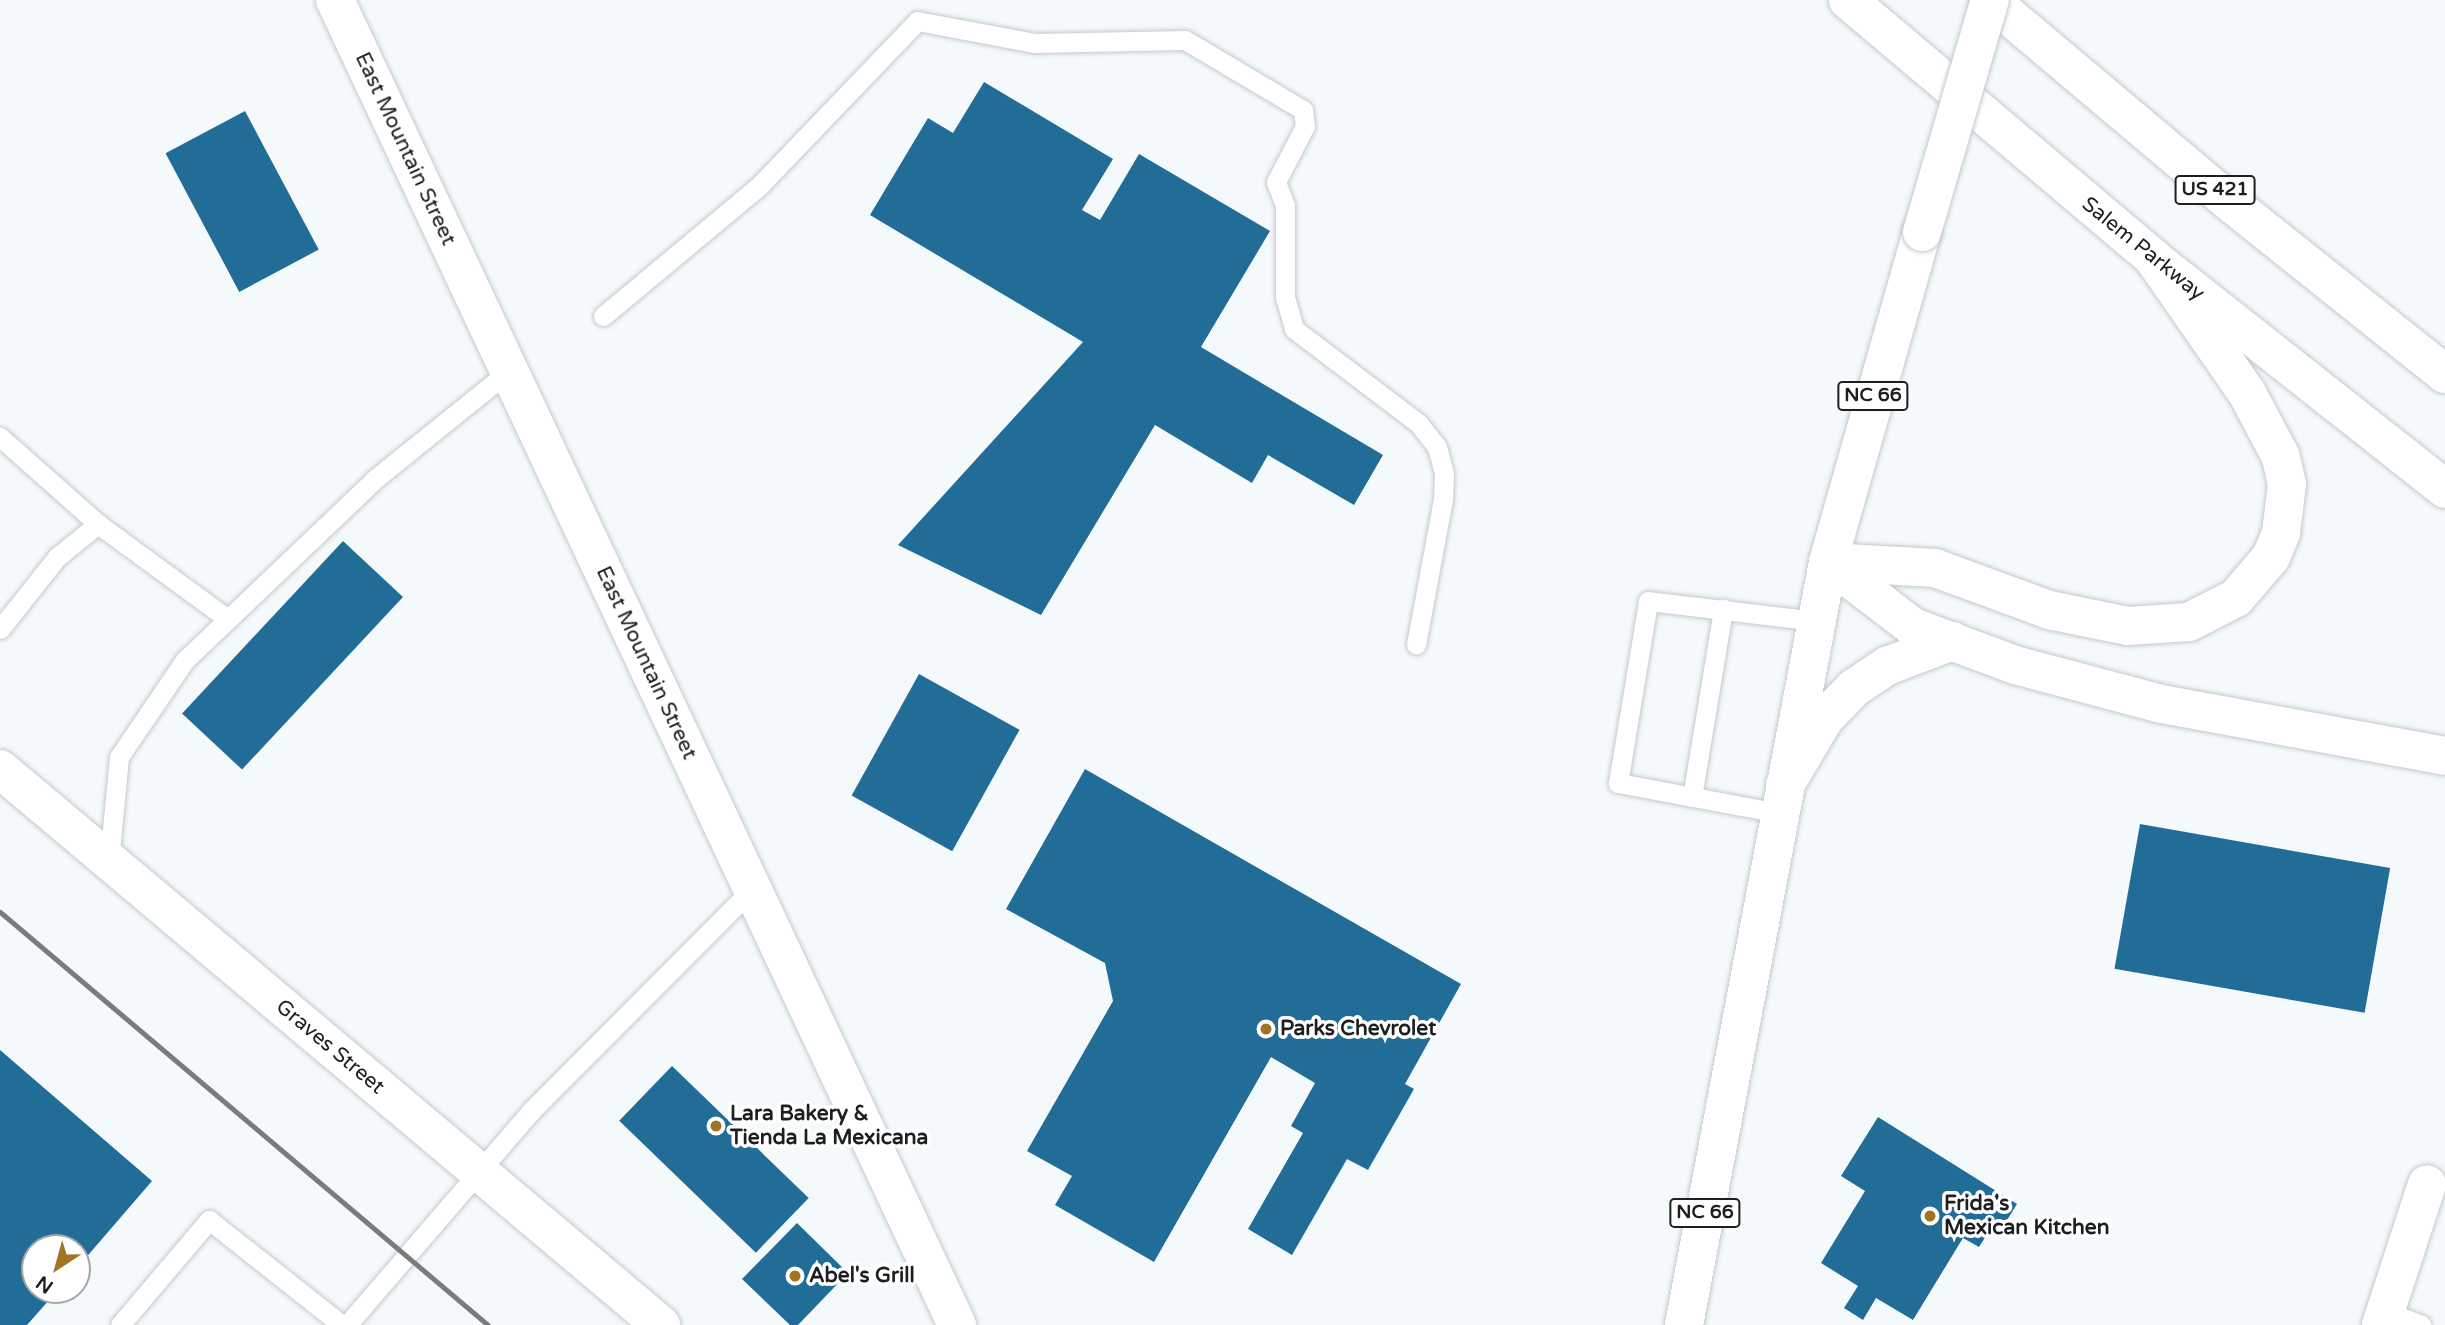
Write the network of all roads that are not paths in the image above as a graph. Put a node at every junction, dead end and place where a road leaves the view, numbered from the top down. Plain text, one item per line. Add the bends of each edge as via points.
1 (335, 0) edge
2 (1848, 0) edge
3 (1990, 0) edge
4 (2154, 259) junction
5 (603, 316) dead end
6 (509, 371) junction
7 (2445, 374) edge
8 (0, 437) edge
9 (2445, 489) edge
10 (98, 524) junction
11 (1828, 562) junction
12 (1723, 609) junction
13 (228, 619) junction
14 (1815, 621) junction
15 (0, 629) edge
16 (1952, 641) junction
17 (1416, 645) dead end
18 (2445, 756) edge
19 (0, 769) edge
20 (1692, 797) junction
21 (1782, 799) junction
22 (109, 861) junction
23 (752, 889) junction
24 (477, 1171) junction
25 (2427, 1184) dead end
26 (2383, 1318) edge
27 (120, 1325) edge
28 (342, 1325) edge
29 (348, 1325) edge
30 (661, 1325) edge
31 (957, 1325) edge
32 (1684, 1325) edge
33 (2421, 1325) edge

1 - 6 main road, East Mountain Street
2 - 4 main road, Salem Parkway
3 - 7 main road, US 421 via 2232,204
3 - 11 main road, NC 66, bridge
4 - 9 main road, Salem Parkway
4 - 11 main road via 2246,393 2284,470 2286,509 2281,533 2256,578 2236,598 2189,622 2128,626 2049,610 1935,568
5 - 17 lane via 760,186 917,21 1034,43 1185,40 1303,110 1305,126 1276,182 1285,205 1285,297 1294,329 1419,424 1437,447 1444,473 1443,499
6 - 13 lane via 375,480
6 - 23 main road, East Mountain Street
8 - 10 lane
10 - 13 lane
10 - 15 lane via 57,557
11 - 14 main road, NC 66
11 - 16 main road via 1913,627
12 - 14 lane
12 - 20 lane
12 - 20 lane via 1648,601 1622,757 1618,783
13 - 22 lane via 185,660 119,757
14 - 21 main road, NC 66
16 - 18 main road via 2085,686
16 - 21 main road via 1887,666 1854,688 1825,718
19 - 22 main road, Graves Street
20 - 21 lane
21 - 32 main road, NC 66
22 - 24 main road, Graves Street
23 - 24 lane
23 - 31 main road, East Mountain Street
24 - 29 lane
24 - 30 main road, Graves Street
25 - 26 main road
26 - 33 lane
27 - 28 lane via 209,1220

